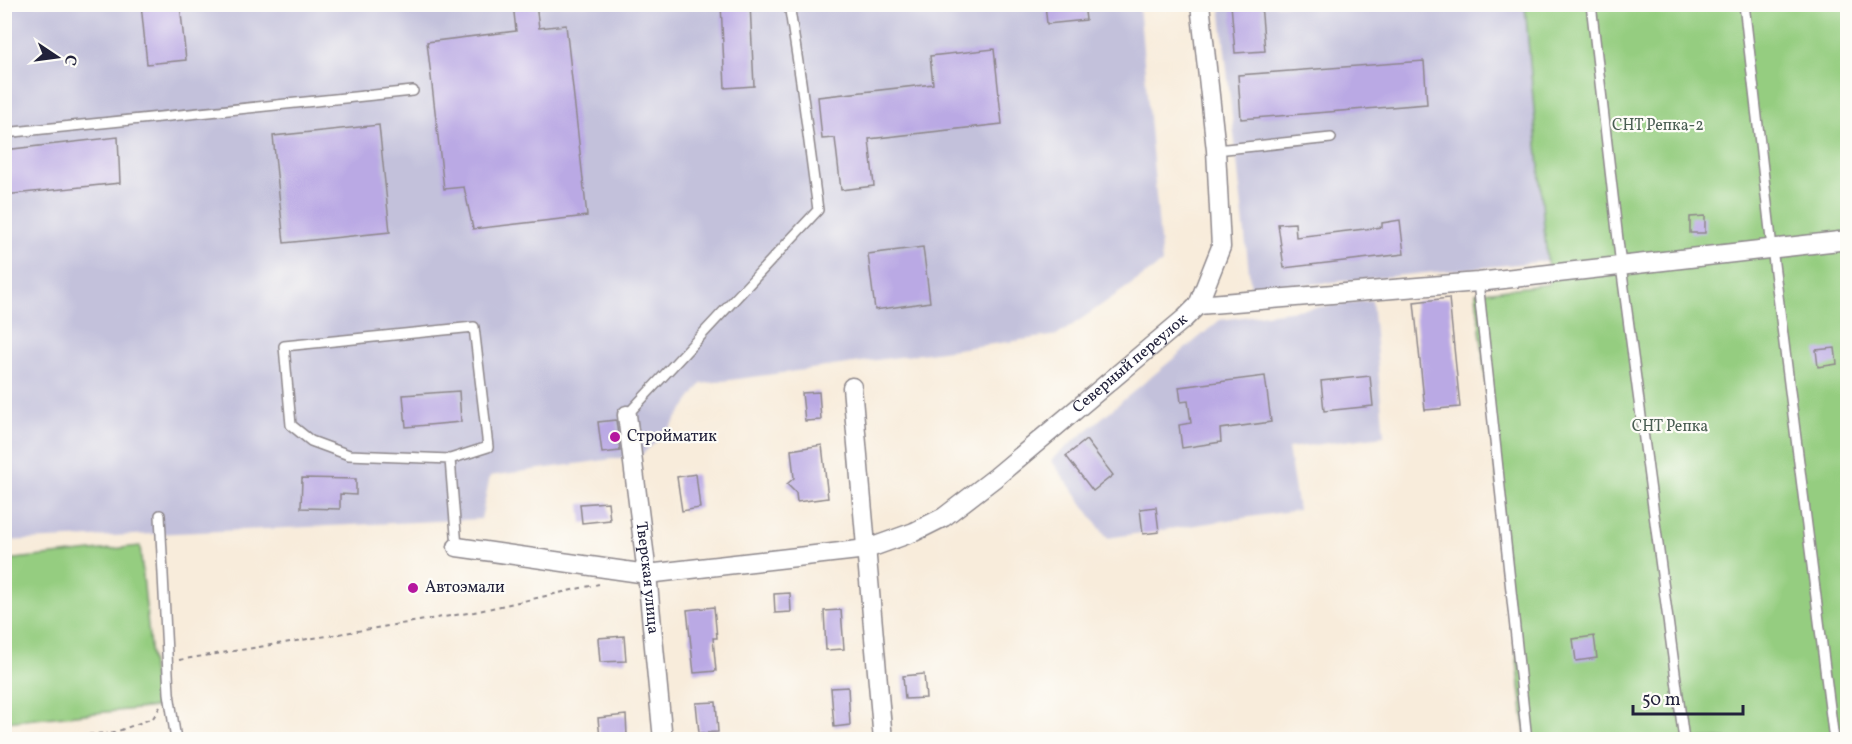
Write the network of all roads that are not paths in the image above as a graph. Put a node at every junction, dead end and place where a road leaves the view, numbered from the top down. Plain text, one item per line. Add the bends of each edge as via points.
1 (789, 4) edge
2 (1200, 4) edge
3 (1591, 4) edge
4 (1744, 4) edge
5 (413, 92) dead end
6 (4, 133) edge
7 (1331, 138) dead end
8 (1216, 150) junction
9 (1848, 240) edge
10 (1772, 248) junction
11 (1621, 266) junction
12 (1478, 282) junction
13 (1198, 305) junction
14 (852, 387) dead end
15 (627, 415) joint
16 (450, 459) junction
17 (160, 515) dead end
18 (457, 548) joint
19 (867, 549) junction
20 (647, 574) junction
21 (176, 740) edge
22 (663, 740) edge
23 (883, 740) edge
24 (1527, 740) edge
25 (1684, 740) edge
26 (1834, 740) edge

1 - 15 lane via 818,210
2 - 8 street, Северный переулок
3 - 11 lane
4 - 10 lane
5 - 6 lane
7 - 8 lane
8 - 13 street, Северный переулок via 1221,247
9 - 10 street
10 - 11 street
10 - 26 lane
11 - 12 street
11 - 25 lane
12 - 13 street
12 - 24 lane
13 - 19 street, Северный переулок via 944,517
14 - 19 street
15 - 20 street, Тверская улица
16 - 16 lane via 488,447 474,327 284,346 291,425 311,441 349,456
16 - 18 lane
17 - 21 lane via 169,693
18 - 20 street, Северный переулок
19 - 20 street, Северный переулок
19 - 23 street
20 - 22 street, Тверская улица

